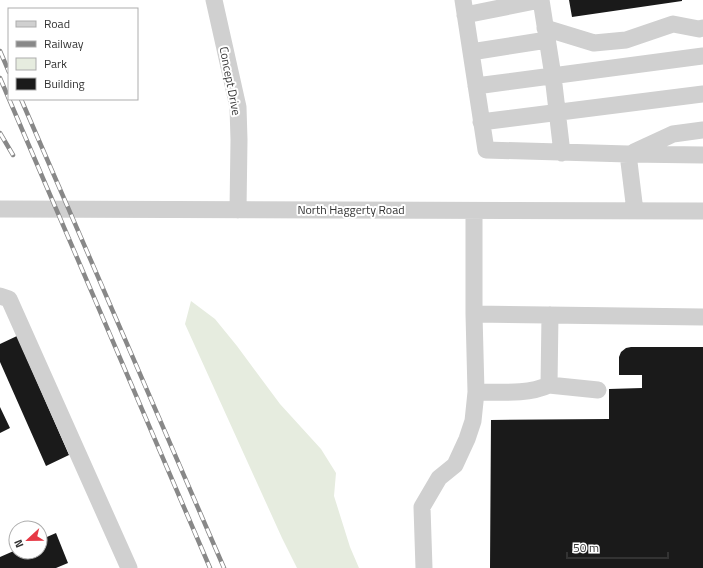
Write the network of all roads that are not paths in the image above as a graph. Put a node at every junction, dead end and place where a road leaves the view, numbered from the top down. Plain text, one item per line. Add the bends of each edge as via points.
1 (214, 0) edge
2 (540, 0) edge
3 (464, 7) edge
4 (703, 28) edge
5 (546, 34) junction
6 (470, 52) junction
7 (703, 56) edge
8 (553, 76) junction
9 (476, 86) junction
10 (703, 94) edge
11 (558, 113) junction
12 (481, 122) junction
13 (703, 130) edge
14 (562, 152) junction
15 (628, 154) junction
16 (703, 155) edge
17 (0, 209) edge
18 (238, 210) junction
19 (474, 211) junction
20 (635, 211) junction
21 (703, 211) edge
22 (0, 296) edge
23 (474, 314) junction
24 (550, 315) junction
25 (703, 317) edge
26 (549, 385) junction
27 (598, 390) dead end
28 (476, 392) junction
29 (129, 568) edge
30 (424, 568) edge

1 - 18 street, Concept Drive via 238,107
2 - 3 street
2 - 5 street
3 - 6 street
4 - 5 street via 673,24 626,40 594,43
5 - 6 street
5 - 8 street
6 - 9 street
7 - 8 street
8 - 9 street
8 - 11 street
9 - 12 street
10 - 11 street
11 - 12 street
11 - 14 street
12 - 14 street via 486,150
13 - 15 street via 673,134
14 - 15 street
15 - 16 street
15 - 20 street
17 - 18 street, North Haggerty Road
18 - 19 street, North Haggerty Road
19 - 20 street, North Haggerty Road
19 - 23 street
20 - 21 street, North Haggerty Road
22 - 29 street via 9,299
23 - 24 street
23 - 28 street
24 - 25 street
24 - 26 street
26 - 27 street
26 - 28 street via 521,392
28 - 30 street via 473,421 455,465 439,478 422,507

